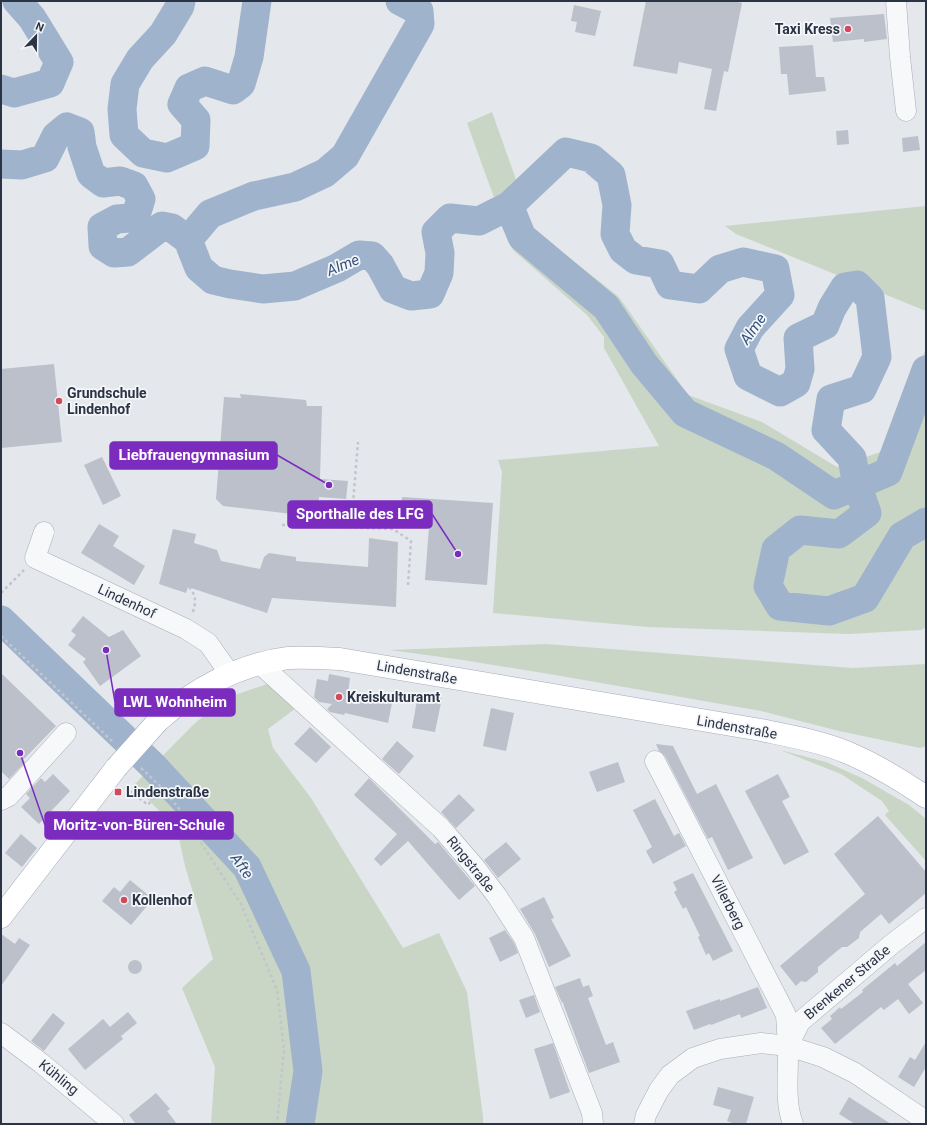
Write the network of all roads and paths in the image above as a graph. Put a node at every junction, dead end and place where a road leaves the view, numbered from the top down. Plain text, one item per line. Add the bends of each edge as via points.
1 (896, 1) edge
2 (906, 111) dead end
3 (358, 442) dead end
4 (282, 525) dead end
5 (351, 528) junction
6 (44, 532) dead end
7 (35, 558) junction
8 (408, 585) dead end
9 (189, 587) dead end
10 (1, 593) edge
11 (186, 629) junction
12 (1, 636) edge
13 (260, 664) junction
14 (230, 674) junction
15 (66, 733) dead end
16 (115, 744) dead end
17 (656, 761) dead end
18 (138, 765) dead end
19 (118, 776) junction
20 (161, 787) junction
21 (926, 797) edge
22 (1, 800) edge
23 (1, 918) edge
24 (926, 918) edge
25 (1, 1033) edge
26 (788, 1046) junction
27 (926, 1121) edge
28 (114, 1124) edge
29 (277, 1124) edge
30 (593, 1124) edge
31 (644, 1124) edge
32 (793, 1124) edge

1 - 2 street
3 - 5 path
4 - 5 path
5 - 8 path via 393,529 411,541
6 - 7 street
7 - 10 path
7 - 11 street, Lindenhof
9 - 11 path via 196,599
11 - 14 street, Lindenhof via 208,643
12 - 16 path
13 - 14 main road, Lindenstraße
13 - 21 main road, Lindenstraße via 288,658 340,659 761,730 808,740 845,752 880,768
13 - 30 street, Ringstraße via 440,828 497,896 524,938 592,1113
14 - 19 main road, Lindenstraße, bridge via 202,688 158,721
15 - 22 street via 9,796
17 - 26 street, Villerberg via 786,1015
18 - 20 path
19 - 20 path via 148,805
19 - 23 main road, Lindenstraße
20 - 29 path via 186,817 241,904 277,990 284,1049
24 - 26 street, Brenkener Straße via 800,1022
25 - 28 street, Kühling via 41,1062
26 - 27 street via 823,1057 855,1073
26 - 31 street via 761,1043 720,1049 693,1058 670,1075 662,1085
26 - 32 street, Villerberg via 788,1088

